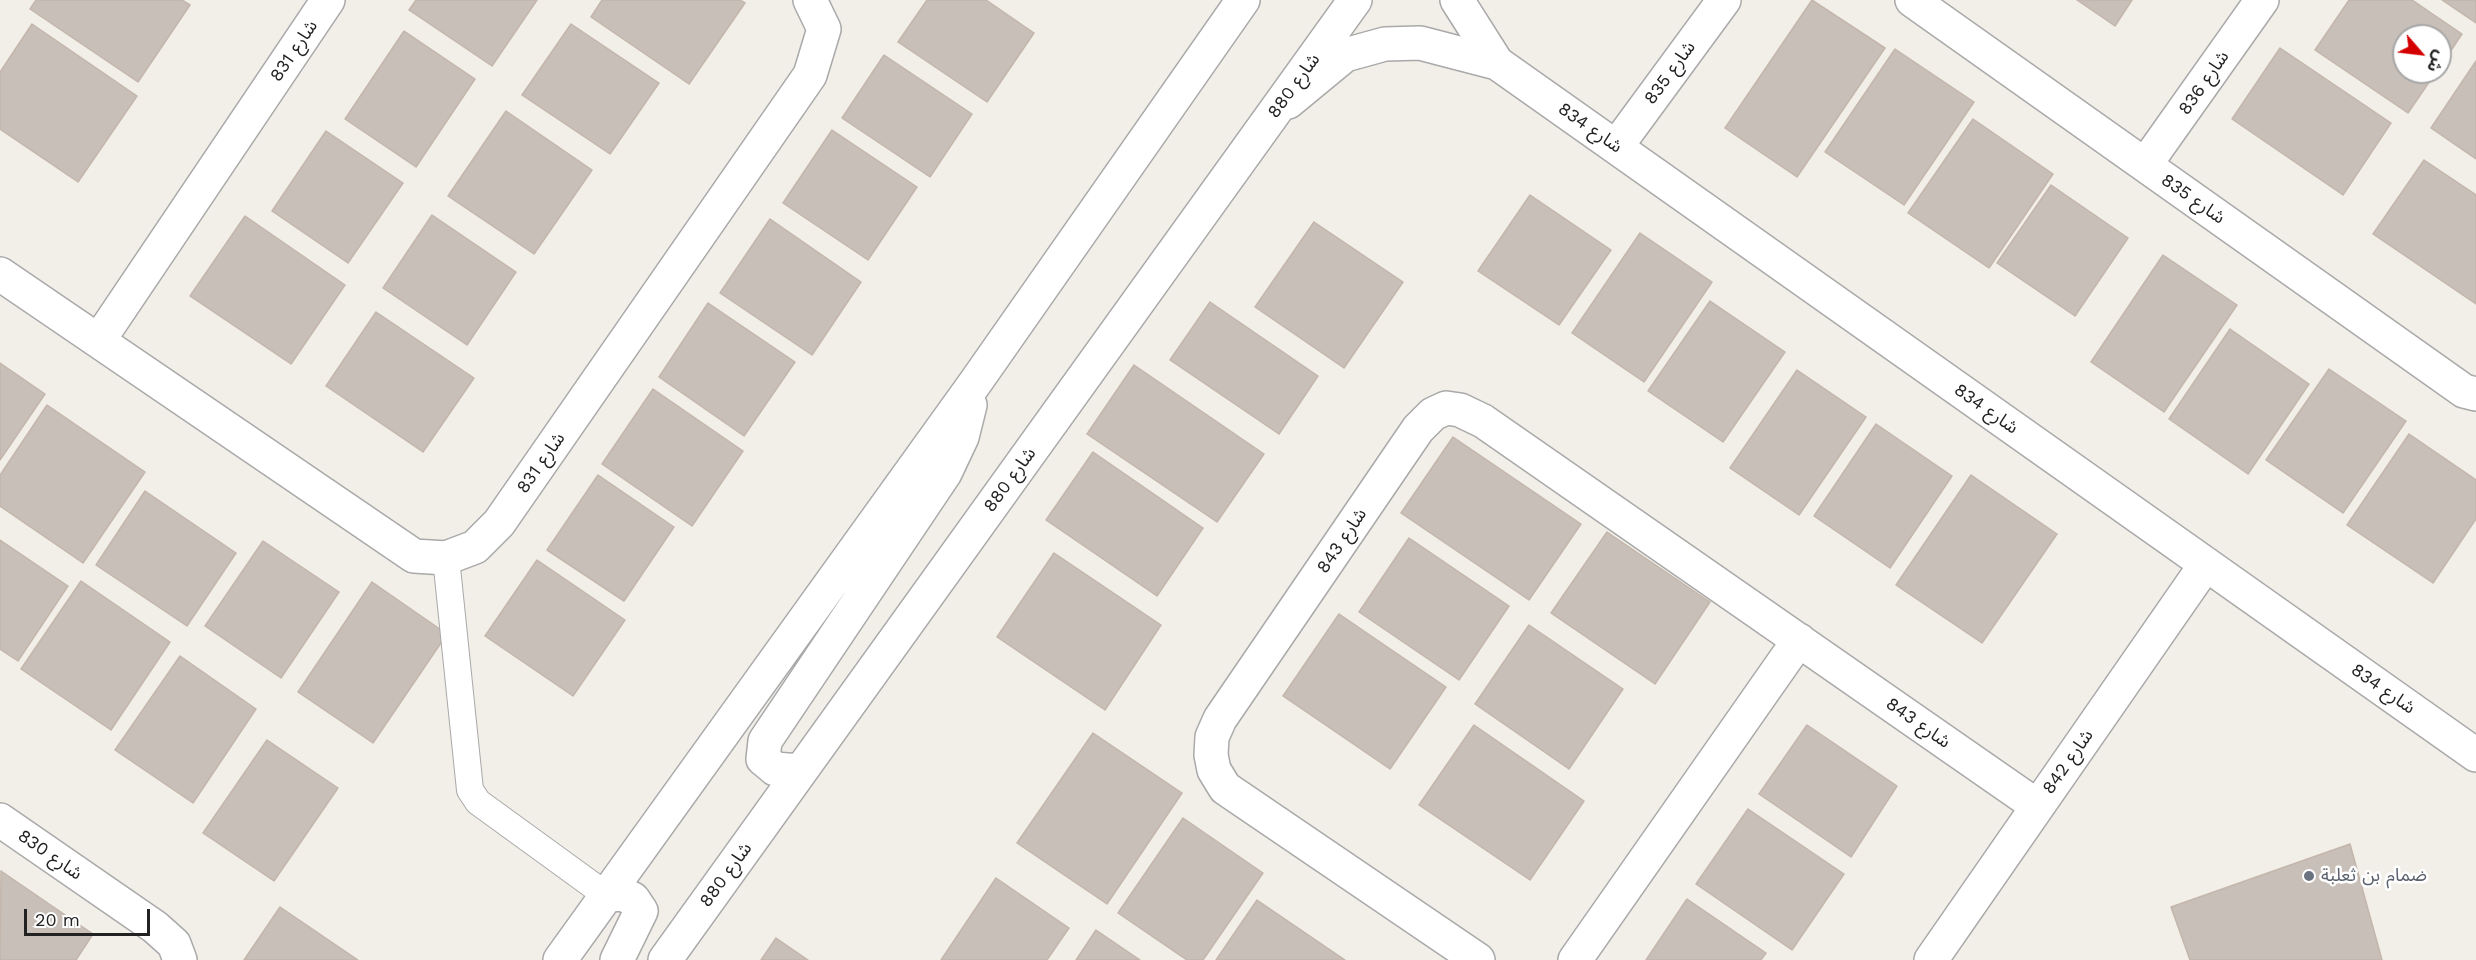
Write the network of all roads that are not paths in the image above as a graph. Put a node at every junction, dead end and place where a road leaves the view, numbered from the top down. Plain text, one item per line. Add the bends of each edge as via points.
1 (328, 0) edge
2 (810, 0) edge
3 (1243, 0) edge
4 (1355, 0) edge
5 (1457, 0) edge
6 (1724, 0) edge
7 (1912, 0) edge
8 (2262, 0) edge
9 (1497, 63) junction
10 (1273, 115) junction
11 (1616, 147) junction
12 (2145, 165) junction
13 (0, 274) edge
14 (99, 340) junction
15 (975, 383) junction
16 (2476, 394) edge
17 (446, 558) junction
18 (2206, 564) junction
19 (1798, 640) junction
20 (2476, 755) edge
21 (800, 771) junction
22 (2037, 807) junction
23 (0, 820) edge
24 (606, 895) junction
25 (180, 960) edge
26 (560, 960) edge
27 (617, 960) edge
28 (665, 960) edge
29 (1478, 960) edge
30 (1575, 960) edge
31 (1931, 960) edge

1 - 14 street, شارع 831
2 - 17 street, شارع 831 via 824,29 810,75 499,523 475,547
3 - 15 street
4 - 10 street, شارع 880
5 - 9 street, شارع 834
6 - 11 street, شارع 835
7 - 12 street, شارع 835
8 - 12 street, شارع 836
9 - 10 street, شارع 834 via 1420,43 1385,44 1345,55
9 - 11 street, شارع 834
10 - 21 street, شارع 880
11 - 18 street, شارع 834
12 - 16 street, شارع 835 via 2464,391
13 - 14 street, شارع 831
14 - 17 street, شارع 831 via 414,556
15 - 21 street via 962,438 945,473 765,741 763,759 775,769
15 - 24 street
17 - 24 lane via 470,789 478,802
18 - 20 street, شارع 834
18 - 22 street, شارع 842
19 - 22 street, شارع 843
19 - 29 street, شارع 843 via 1483,421 1446,408 1433,414 1418,429 1220,719 1212,737 1211,755 1214,770 1225,788
19 - 30 street
21 - 28 street, شارع 880
22 - 31 street, شارع 842
23 - 25 street, شارع 830 via 155,927 174,944
24 - 26 street
24 - 27 street via 622,894 633,899 641,911

